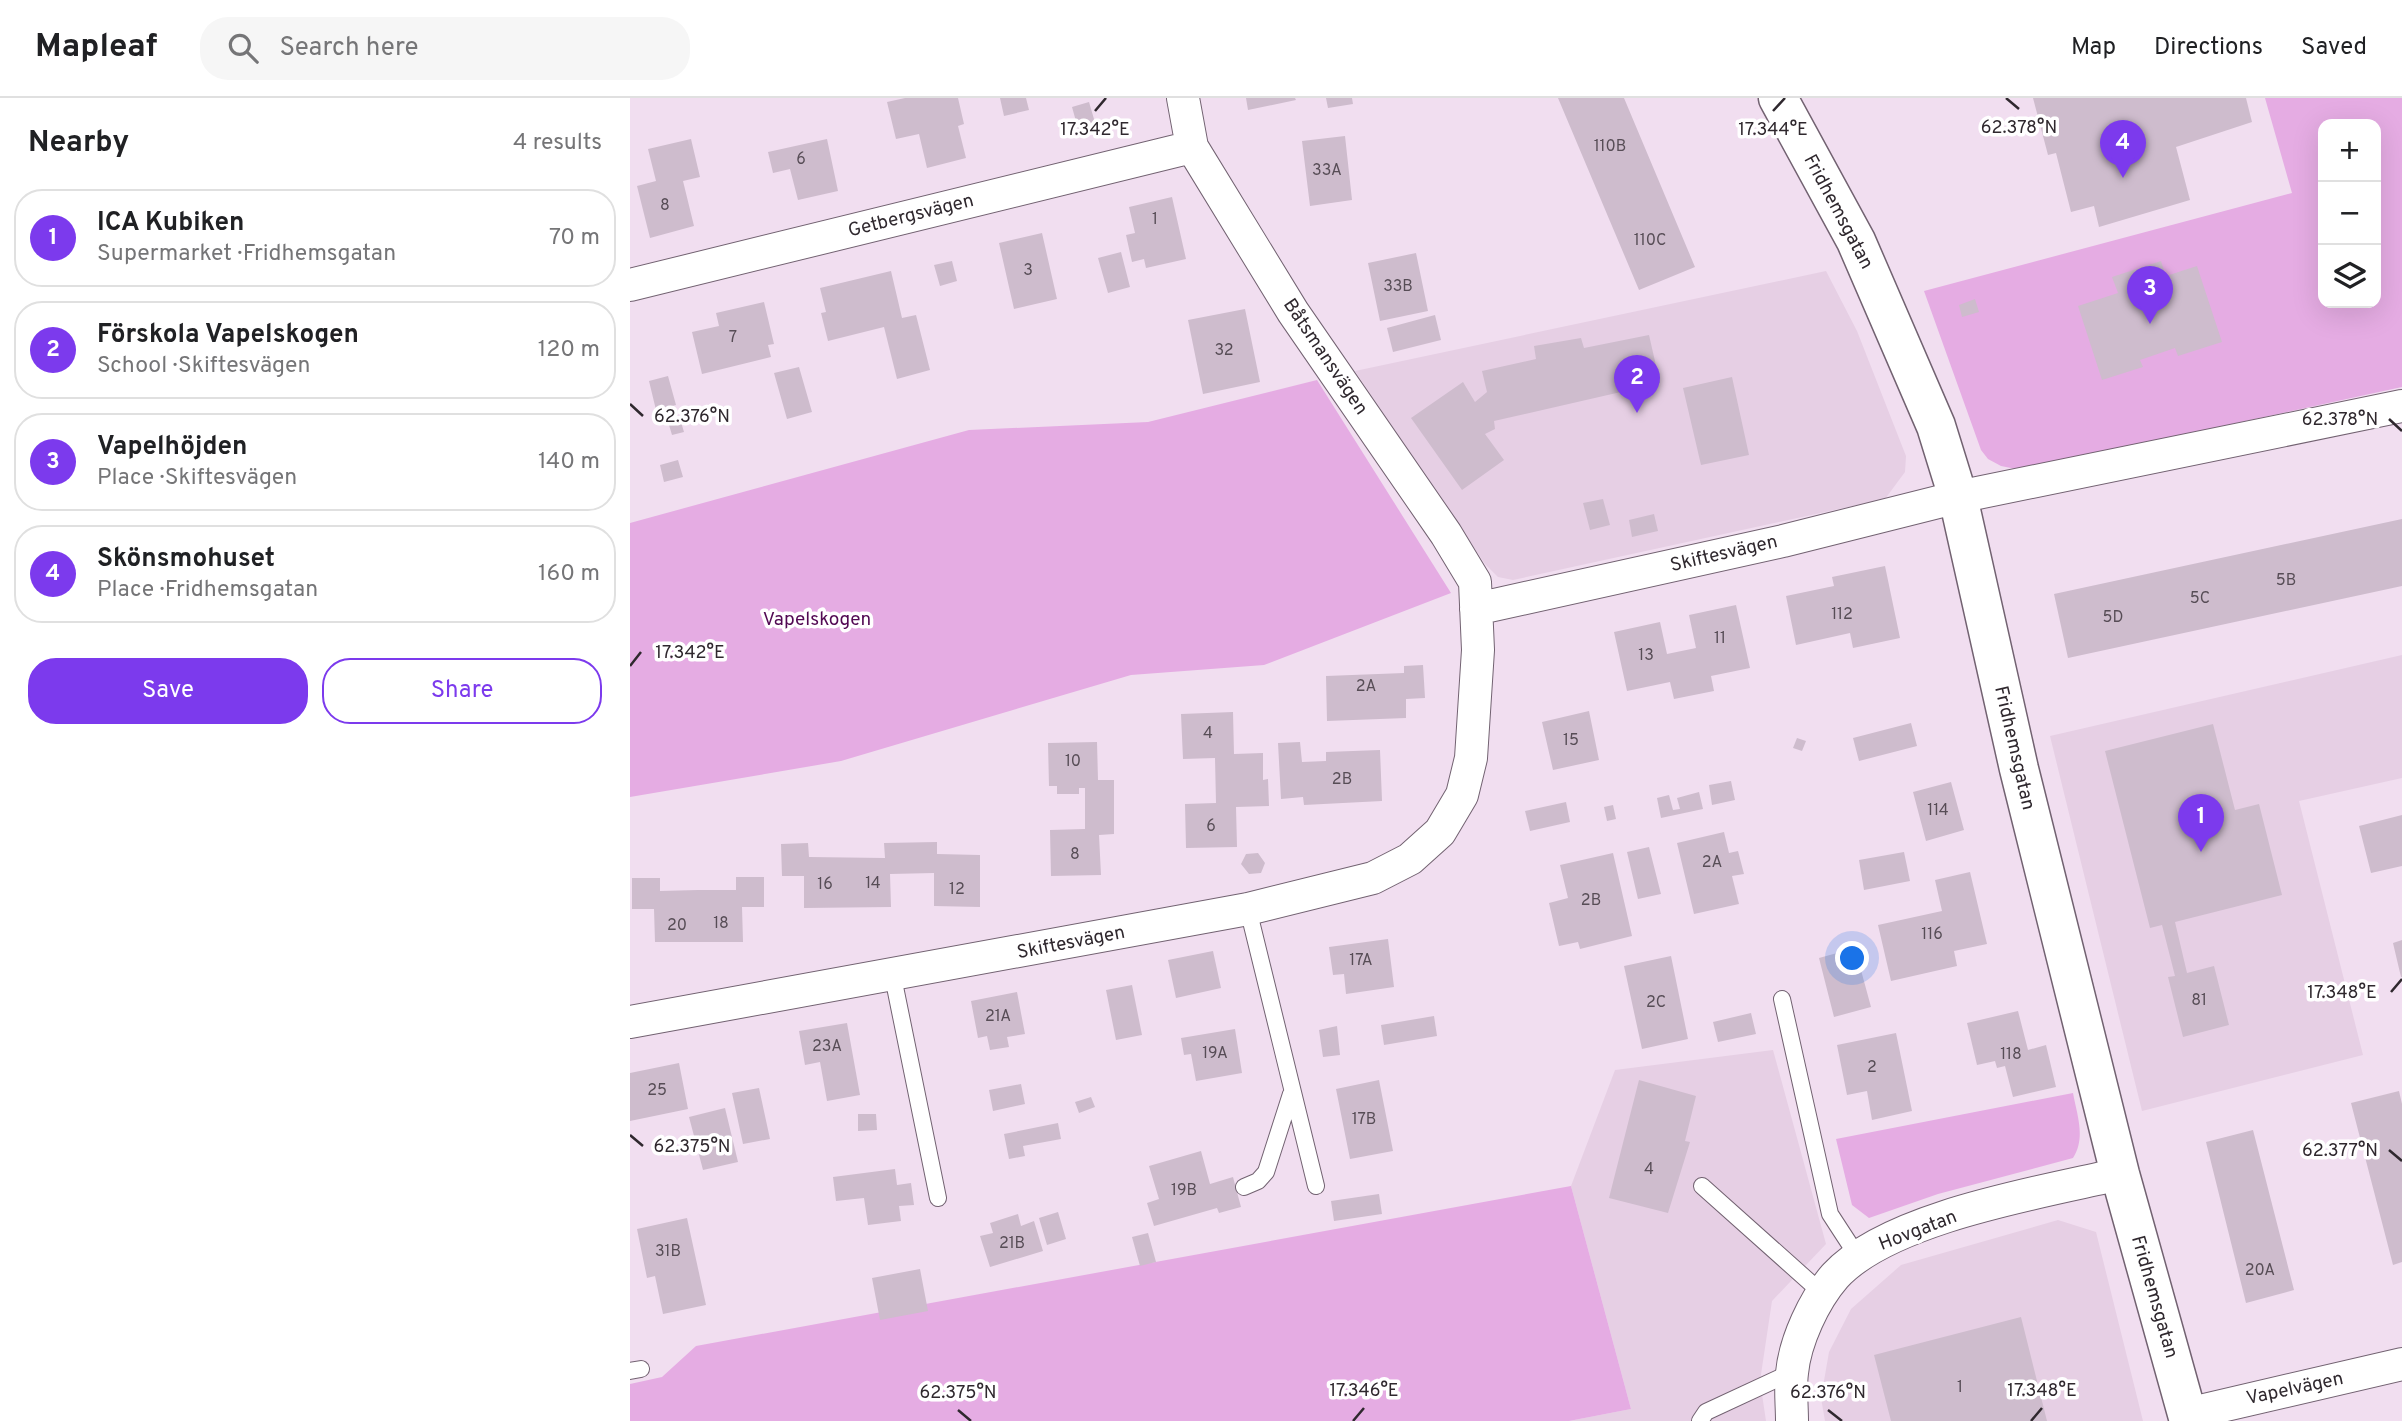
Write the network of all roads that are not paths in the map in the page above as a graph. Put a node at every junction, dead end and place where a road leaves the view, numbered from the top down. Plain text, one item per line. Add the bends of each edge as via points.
1 (1183, 98) edge
2 (1778, 98) edge
3 (1192, 147) junction
4 (630, 285) edge
5 (2402, 406) edge
6 (1958, 497) junction
7 (1476, 609) junction
8 (1248, 909) junction
9 (893, 977) junction
10 (1782, 999) dead end
11 (630, 1023) edge
12 (1291, 1094) junction
13 (2119, 1174) junction
14 (1316, 1186) dead end
15 (1702, 1186) dead end
16 (1244, 1187) dead end
17 (938, 1198) dead end
18 (1858, 1257) junction
19 (1823, 1294) junction
20 (2402, 1364) edge
21 (1792, 1372) junction
22 (2188, 1417) edge
23 (1700, 1421) edge
24 (1792, 1421) edge

1 - 3 street, Båtsmansvägen
2 - 6 street, Fridhemsgatan via 1888,309 1936,426
3 - 4 street, Getbergsvägen
3 - 7 street, Båtsmansvägen via 1293,312 1453,546 1475,582
5 - 6 street, Skiftesvägen
6 - 7 street, Skiftesvägen
6 - 13 street, Fridhemsgatan via 2019,769
7 - 8 street, Skiftesvägen via 1471,758 1462,795 1440,832 1410,859 1373,878
8 - 9 street, Skiftesvägen
8 - 12 lane
9 - 11 street, Skiftesvägen
9 - 17 lane
10 - 18 lane via 1830,1214
12 - 14 lane
12 - 16 lane via 1266,1172
13 - 18 street, Hovgatan via 1964,1213 1889,1237
13 - 22 street, Fridhemsgatan
15 - 19 lane
18 - 19 street, Hovgatan
19 - 21 street, Hovgatan via 1803,1333
20 - 22 street, Vapelvägen
21 - 23 lane via 1706,1412
21 - 24 street, Hovgatan

